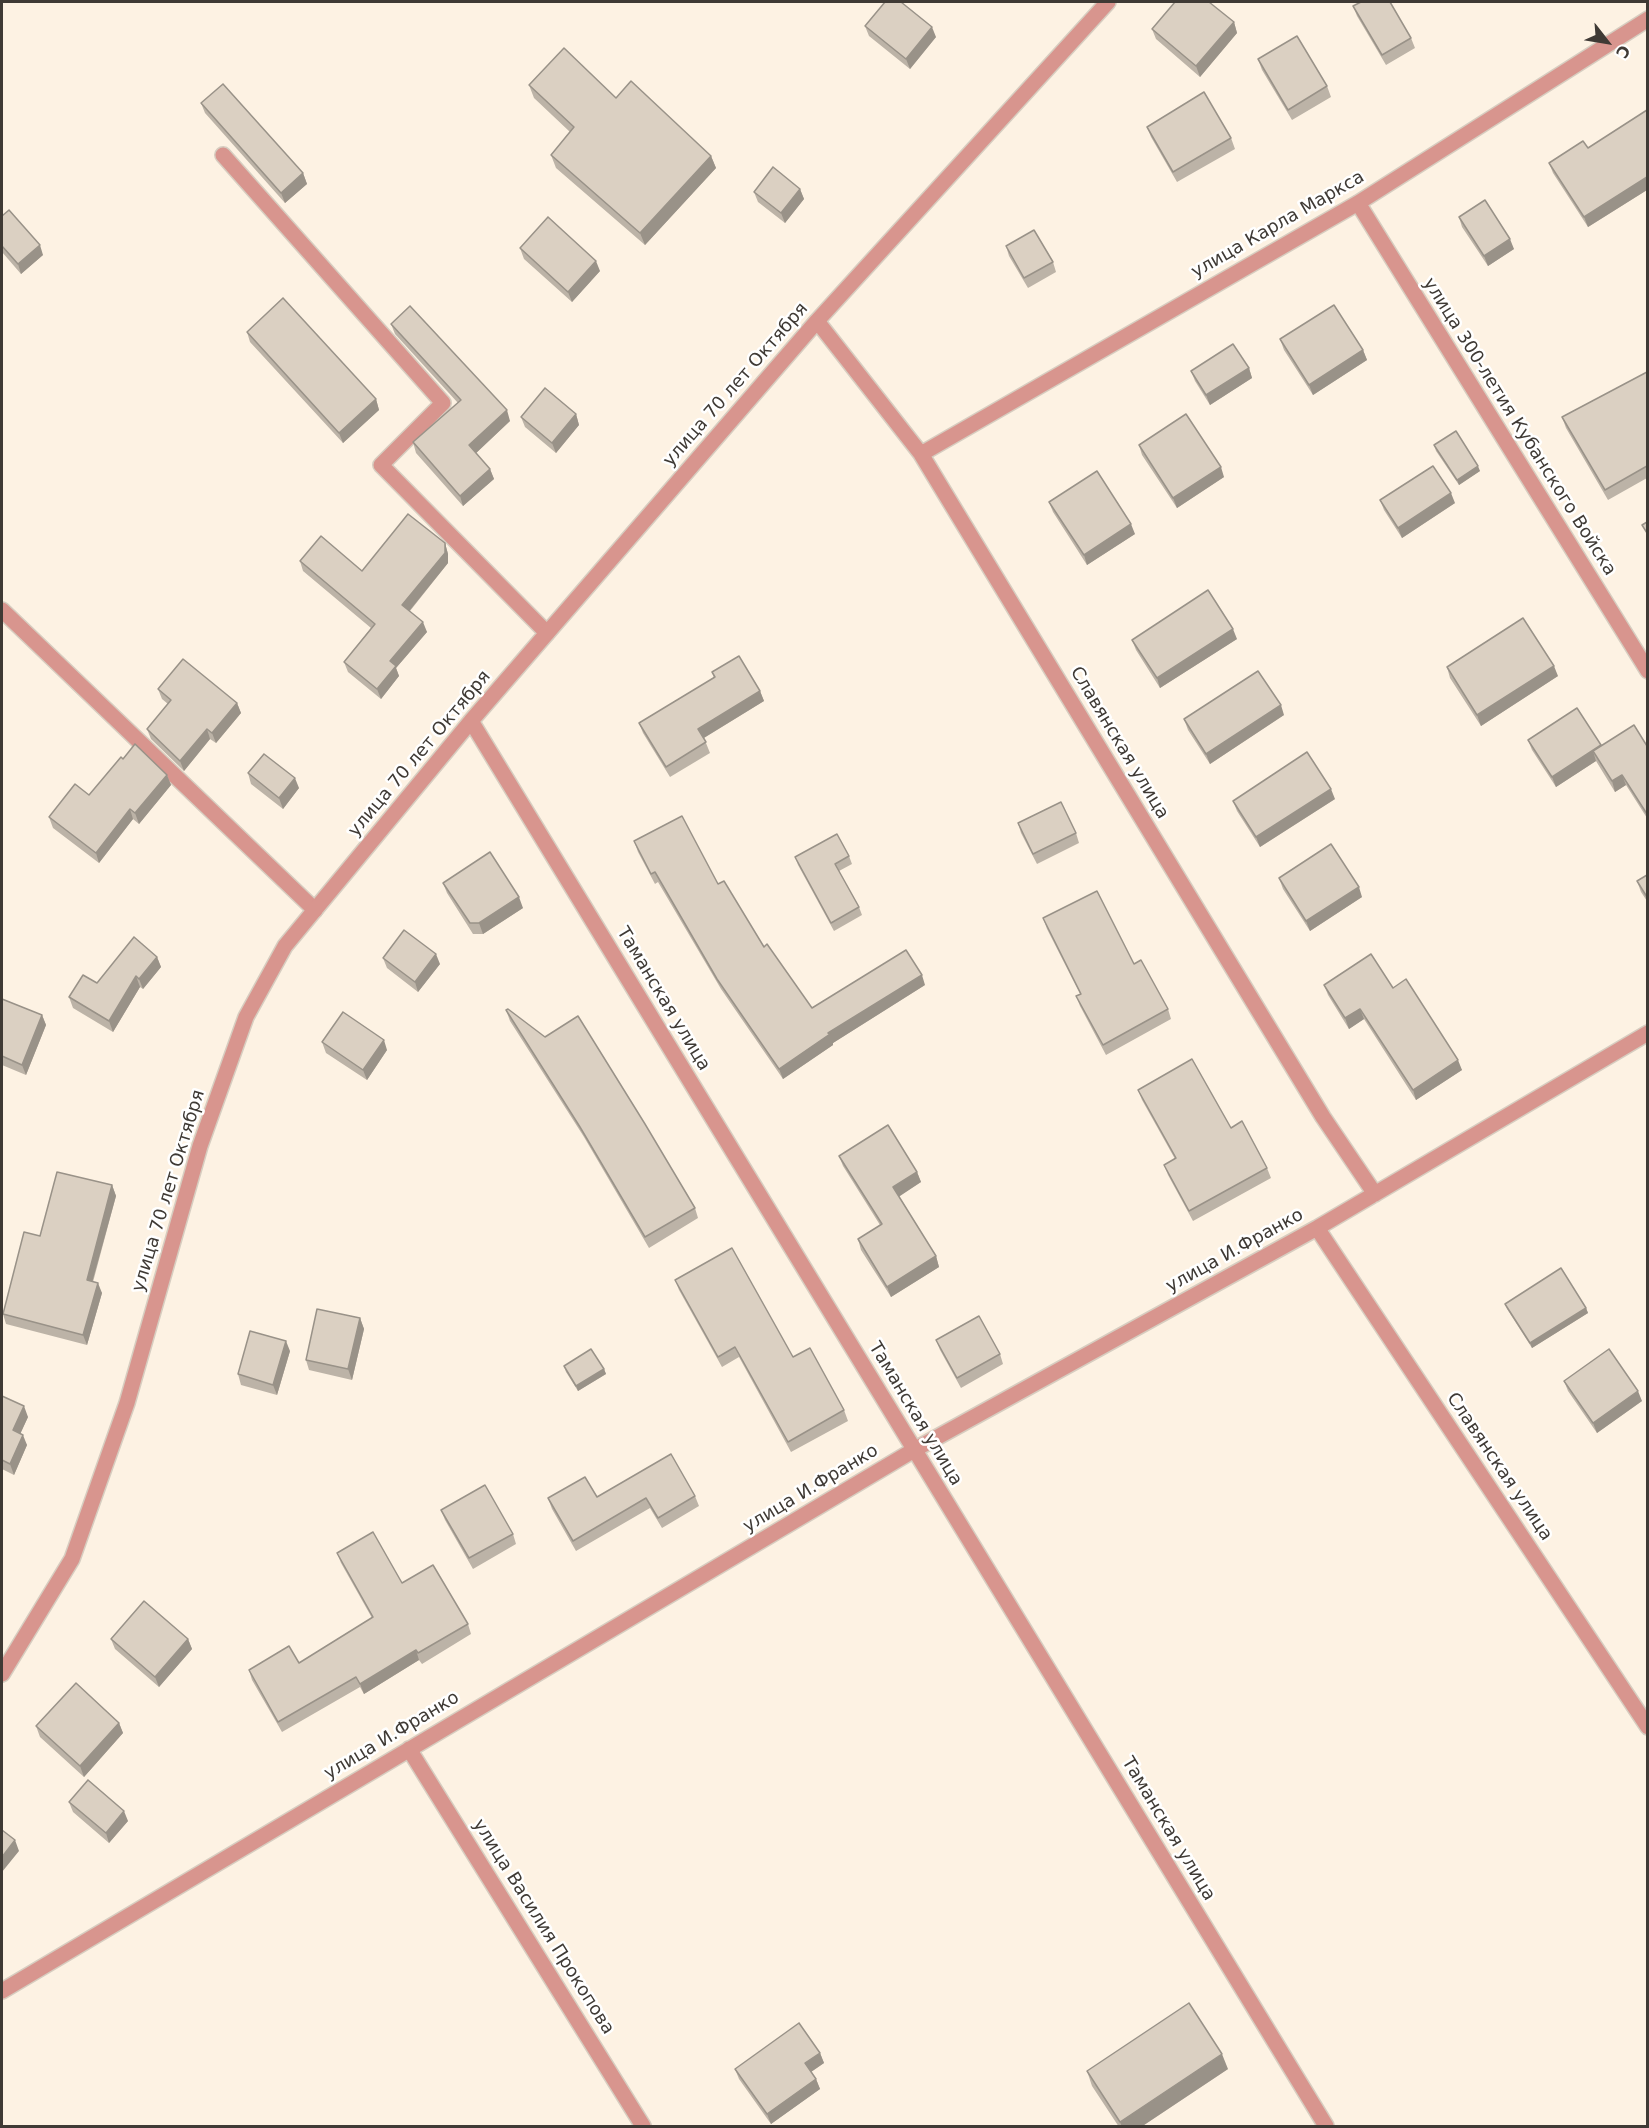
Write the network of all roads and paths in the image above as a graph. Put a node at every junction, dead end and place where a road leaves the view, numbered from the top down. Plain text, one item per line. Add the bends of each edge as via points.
1 (1108, 2) edge
2 (1647, 19) edge
3 (223, 155) dead end
4 (1358, 202) junction
5 (817, 321) junction
6 (921, 454) junction
7 (2, 610) edge
8 (547, 633) junction
9 (1647, 671) edge
10 (471, 722) junction
11 (315, 910) junction
12 (1647, 1033) edge
13 (1375, 1194) junction
14 (1317, 1228) junction
15 (914, 1450) junction
16 (2, 1674) edge
17 (1647, 1726) edge
18 (409, 1749) junction
19 (2, 1991) edge
20 (643, 2127) edge
21 (1326, 2127) edge

1 - 5 street, улица 70 лет Октября
2 - 4 street, улица Карла Маркса
3 - 8 street via 443,403 381,465
4 - 6 street, улица Карла Маркса
4 - 9 street, улица 300-летия Кубанского Войска
5 - 6 street, Славянская улица
5 - 8 street, улица 70 лет Октября
6 - 13 street, Славянская улица via 1317,1107
7 - 11 street
8 - 10 street, улица 70 лет Октября
10 - 11 street, улица 70 лет Октября
10 - 15 street, Таманская улица
11 - 16 street, улица 70 лет Октября via 285,946 246,1017 200,1146 127,1403 72,1559
12 - 13 street, улица И.Франко
13 - 14 street, улица И.Франко
14 - 15 street, улица И.Франко
14 - 17 street, Славянская улица
15 - 18 street, улица И.Франко
15 - 21 street, Таманская улица
18 - 19 street, улица И.Франко
18 - 20 street, улица Василия Прокопова

